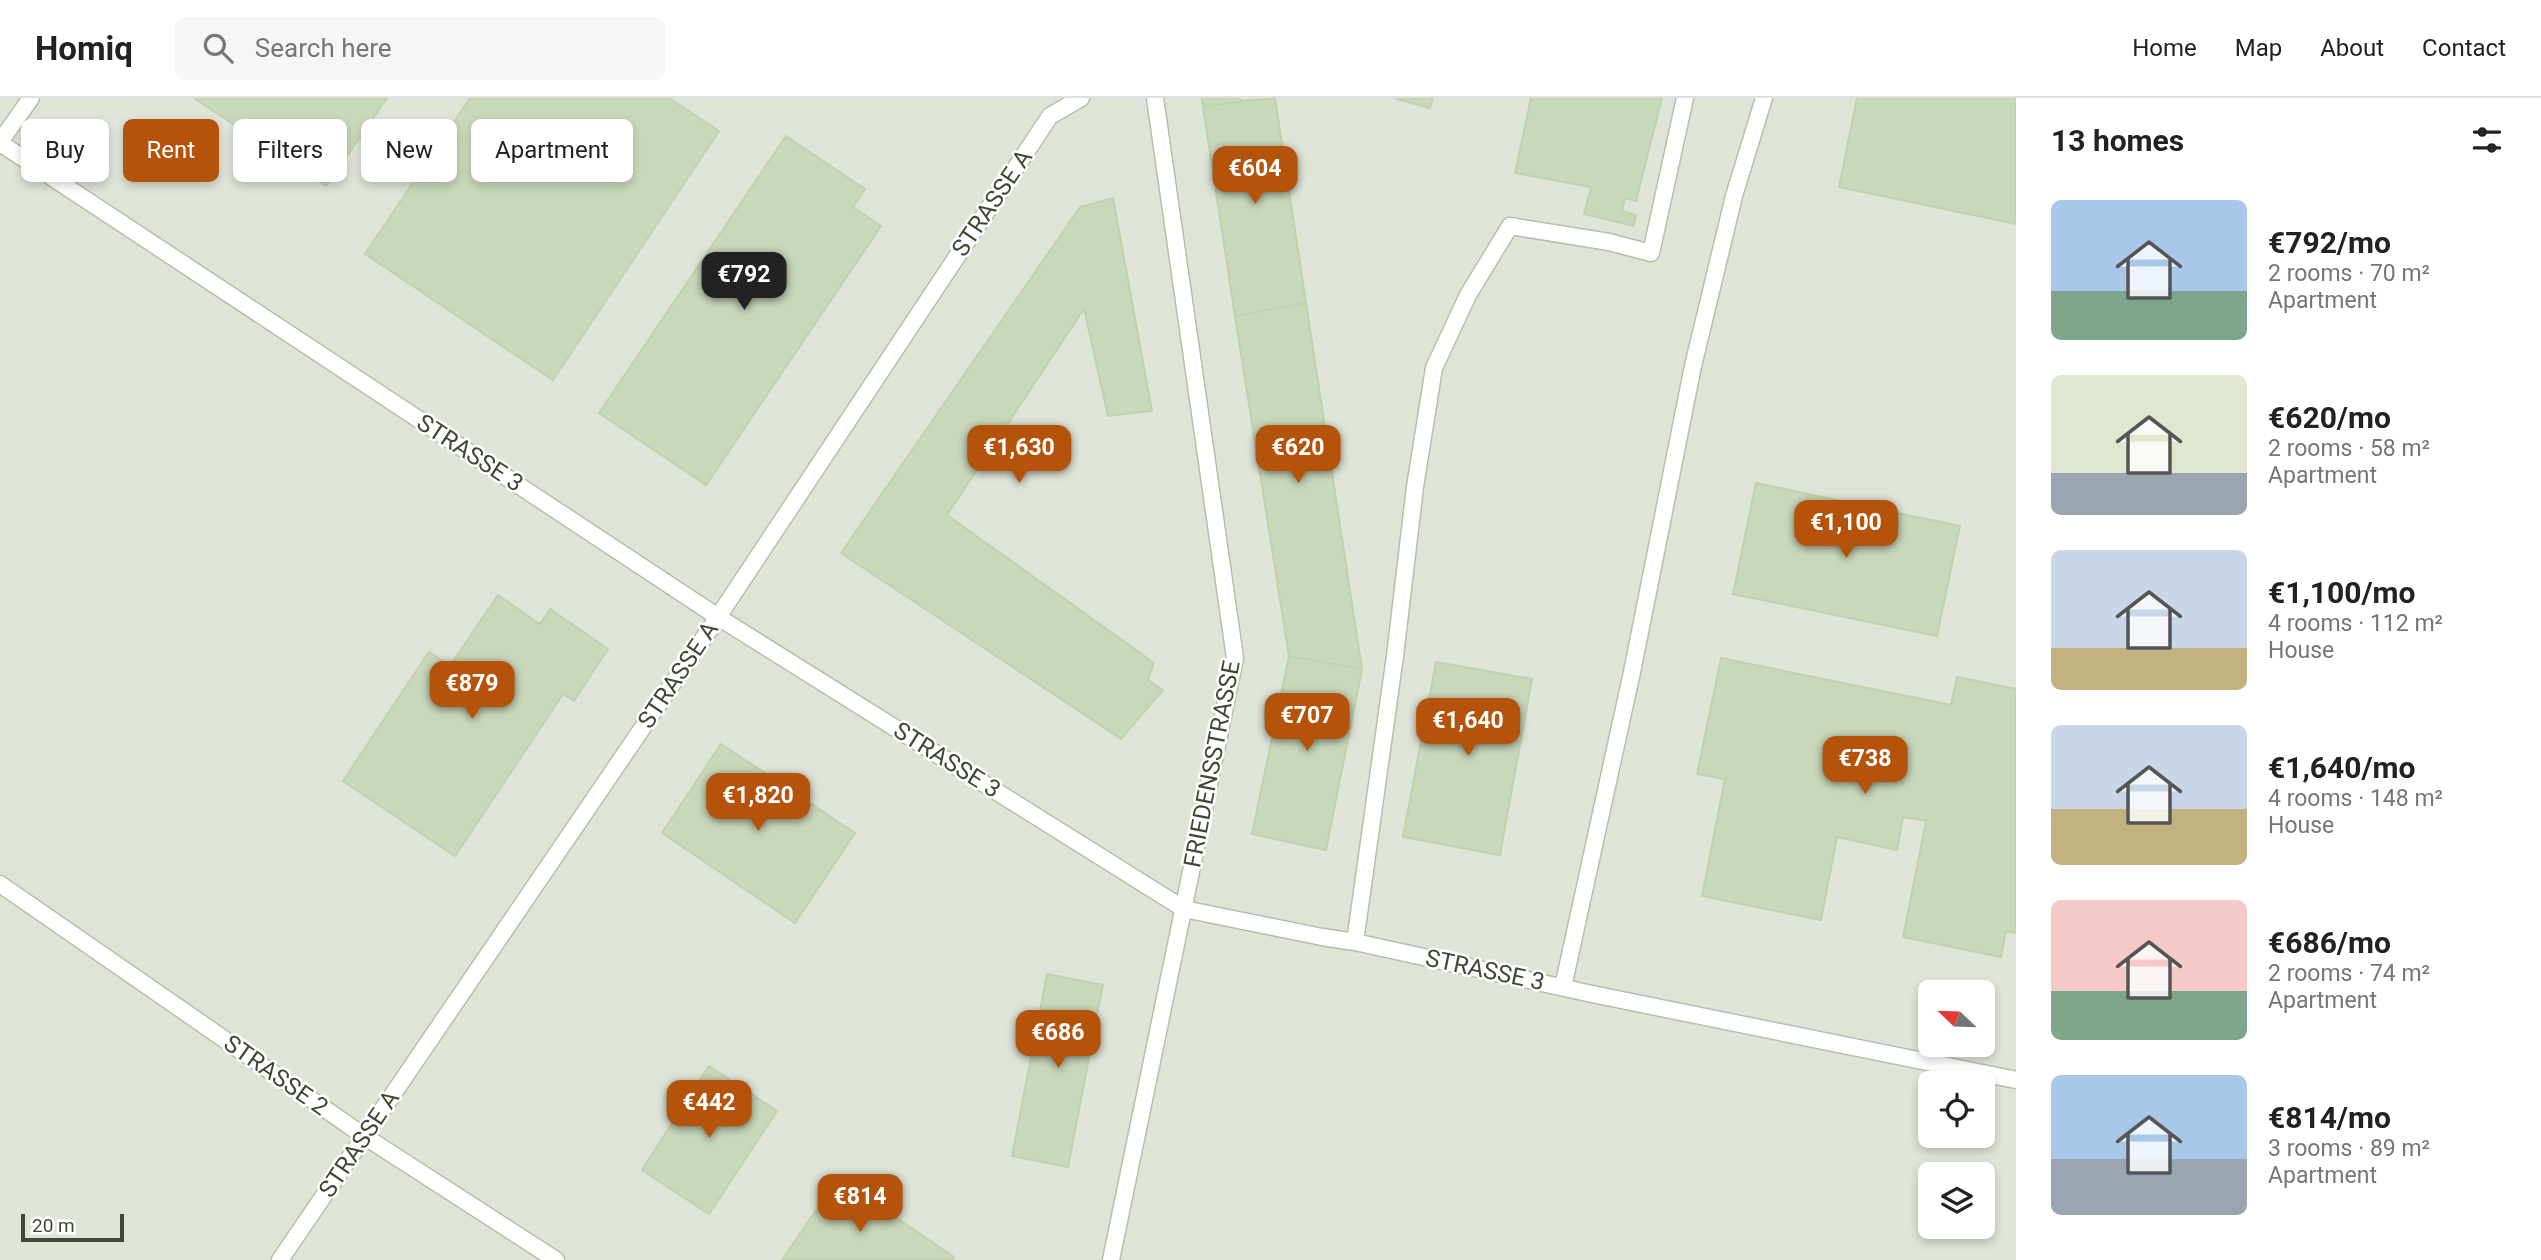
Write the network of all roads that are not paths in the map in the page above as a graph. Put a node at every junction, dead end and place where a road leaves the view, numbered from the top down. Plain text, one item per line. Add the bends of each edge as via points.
1 (31, 98) edge
2 (1082, 98) edge
3 (1156, 98) edge
4 (1685, 98) edge
5 (1764, 98) edge
6 (0, 143) edge
7 (718, 617) junction
8 (0, 884) edge
9 (1184, 909) junction
10 (1355, 942) junction
11 (1563, 987) junction
12 (2016, 1080) edge
13 (364, 1136) junction
14 (280, 1260) edge
15 (556, 1260) edge
16 (1111, 1260) edge

1 - 6 lane
2 - 7 lane, STRASSE A via 1050,116
3 - 9 lane, FRIEDENSSTRASSE via 1235,658
4 - 10 lane via 1651,253 1510,226 1468,296 1434,368
5 - 11 lane via 1734,196 1693,366
6 - 7 lane, STRASSE 3
7 - 9 lane, STRASSE 3
7 - 13 lane, STRASSE A
8 - 13 lane, STRASSE 2
9 - 10 lane, STRASSE 3
9 - 16 lane, FRIEDENSSTRASSE
10 - 11 lane, STRASSE 3
11 - 12 lane, STRASSE 3
13 - 14 lane, STRASSE A
13 - 15 lane, STRASSE 2

